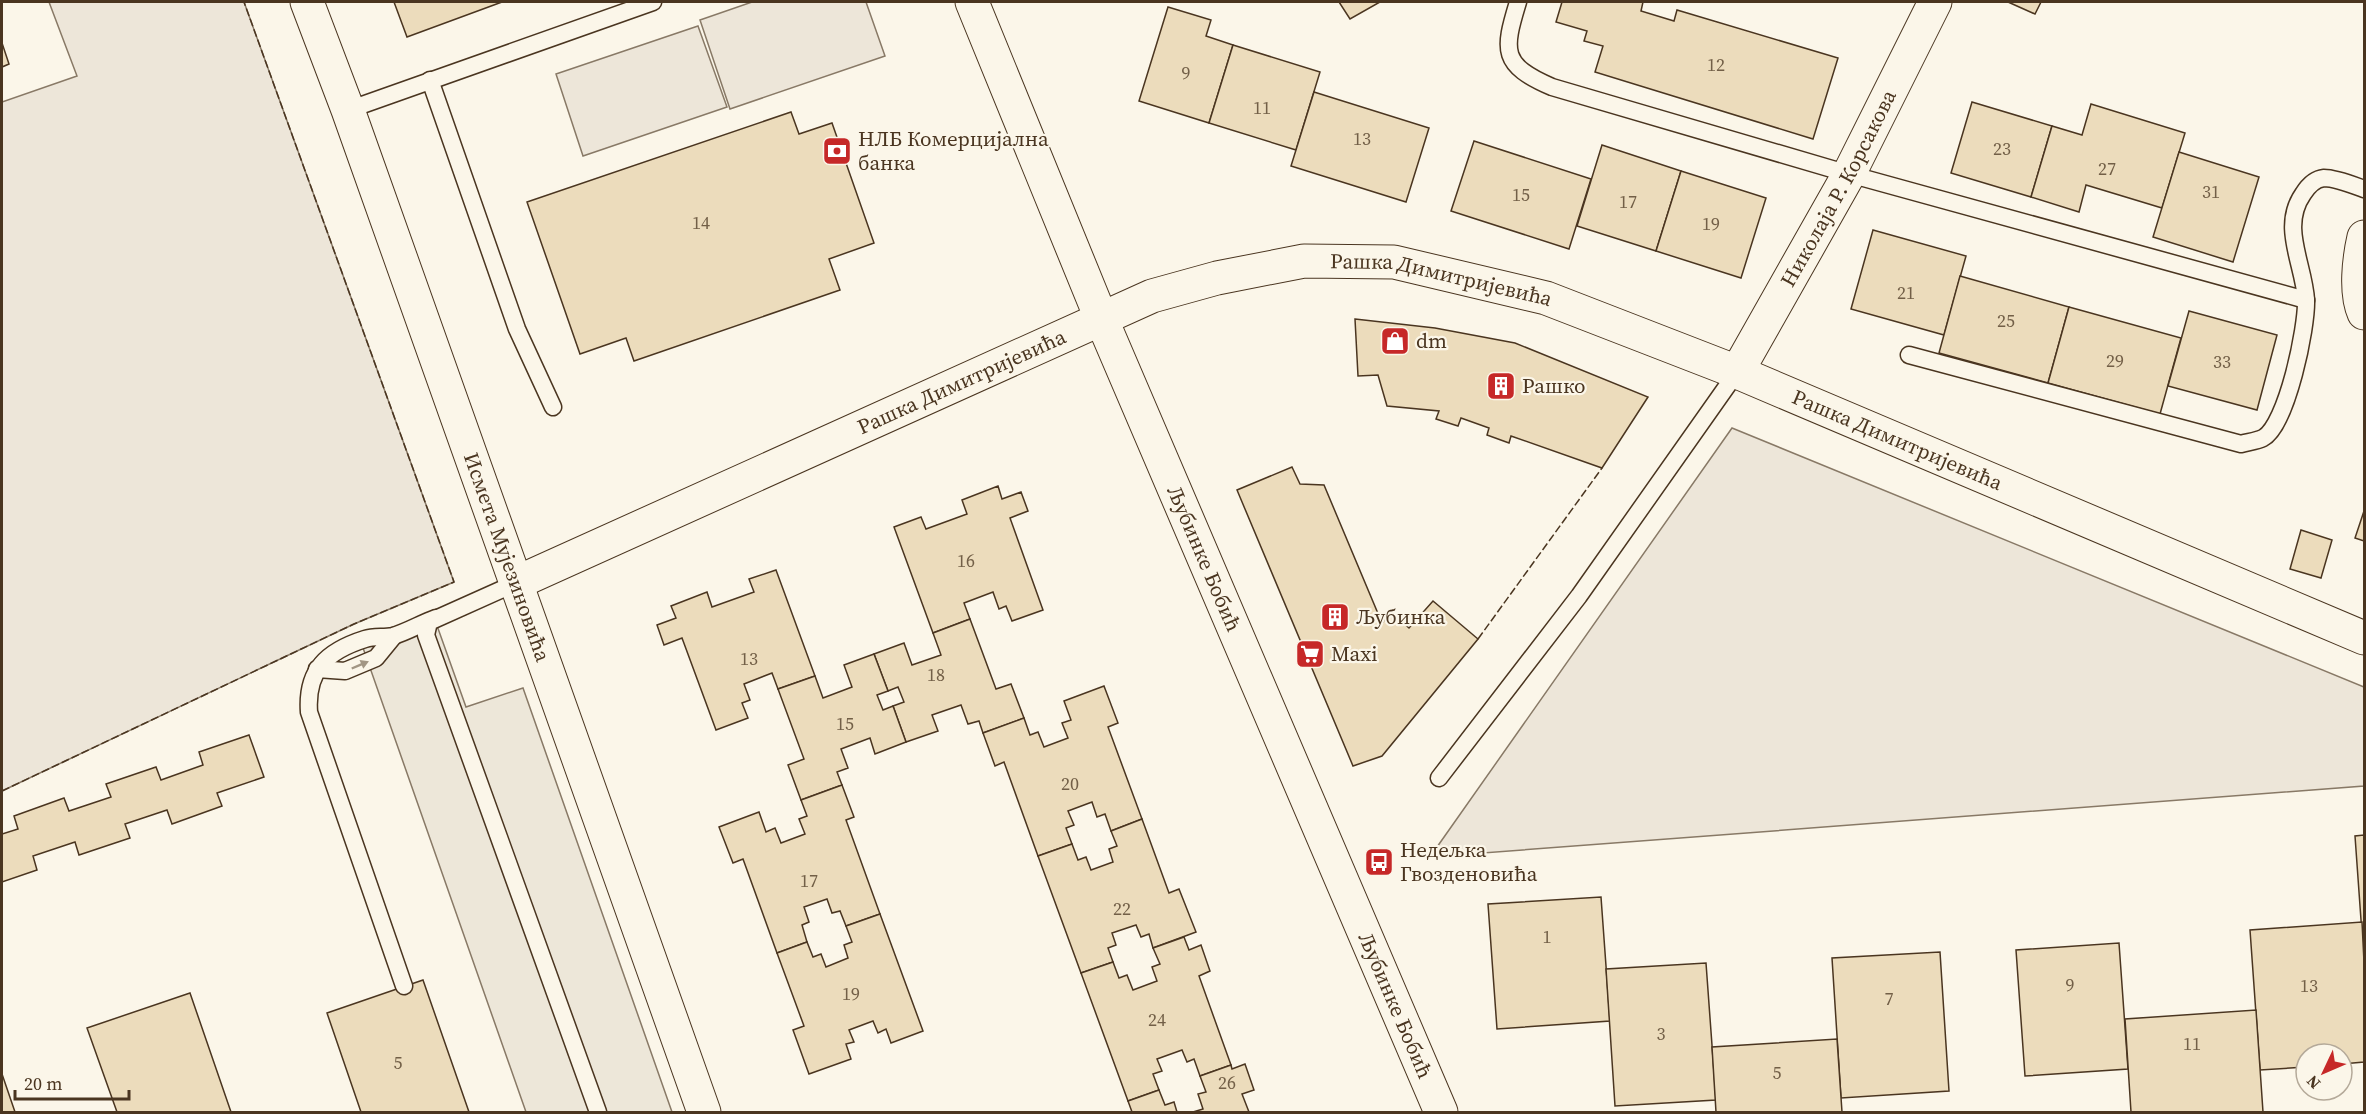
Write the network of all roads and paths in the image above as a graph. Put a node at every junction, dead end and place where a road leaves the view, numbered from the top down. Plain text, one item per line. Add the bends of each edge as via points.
1 (307, 2) edge
2 (653, 2) edge
3 (972, 2) edge
4 (1518, 2) edge
5 (1935, 2) edge
6 (430, 80) junction
7 (348, 110) junction
8 (1849, 174) junction
9 (2364, 189) edge
10 (2364, 237) edge
11 (2306, 300) junction
12 (2364, 313) edge
13 (1101, 318) junction
14 (1909, 355) dead end
15 (1737, 372) junction
16 (553, 407) dead end
17 (516, 583) junction
18 (442, 615) junction
19 (2364, 638) edge
20 (1439, 778) dead end
21 (404, 986) dead end
22 (598, 1113) edge
23 (704, 1113) edge
24 (1440, 1113) edge

1 - 7 street, Исмета Мујезиновића
2 - 6 lane
3 - 13 street, Љубинке Бобић
4 - 8 lane via 1508,38 1514,63 1529,77
5 - 8 street, Николаја Р. Корсакова
6 - 7 lane
6 - 16 lane via 517,329
7 - 17 street, Исмета Мујезиновића
8 - 11 lane
8 - 15 street, Николаја Р. Корсакова
9 - 11 lane via 2326,178 2314,181 2296,203 2292,218
10 - 12 street via 2360,303
11 - 14 lane via 2297,364 2277,424 2264,438 2241,444
13 - 15 street, Рашка Димитријевића via 1152,296 1304,261 1394,262 1546,298
13 - 17 street, Рашка Димитријевића
13 - 24 street, Љубинке Бобић
15 - 19 street, Рашка Димитријевића
15 - 20 lane via 1579,596
17 - 18 lane
17 - 23 street, Исмета Мујезиновића
18 - 21 lane via 394,636 367,638 337,651 316,669 308,694 309,712
18 - 22 lane via 429,622 426,636

